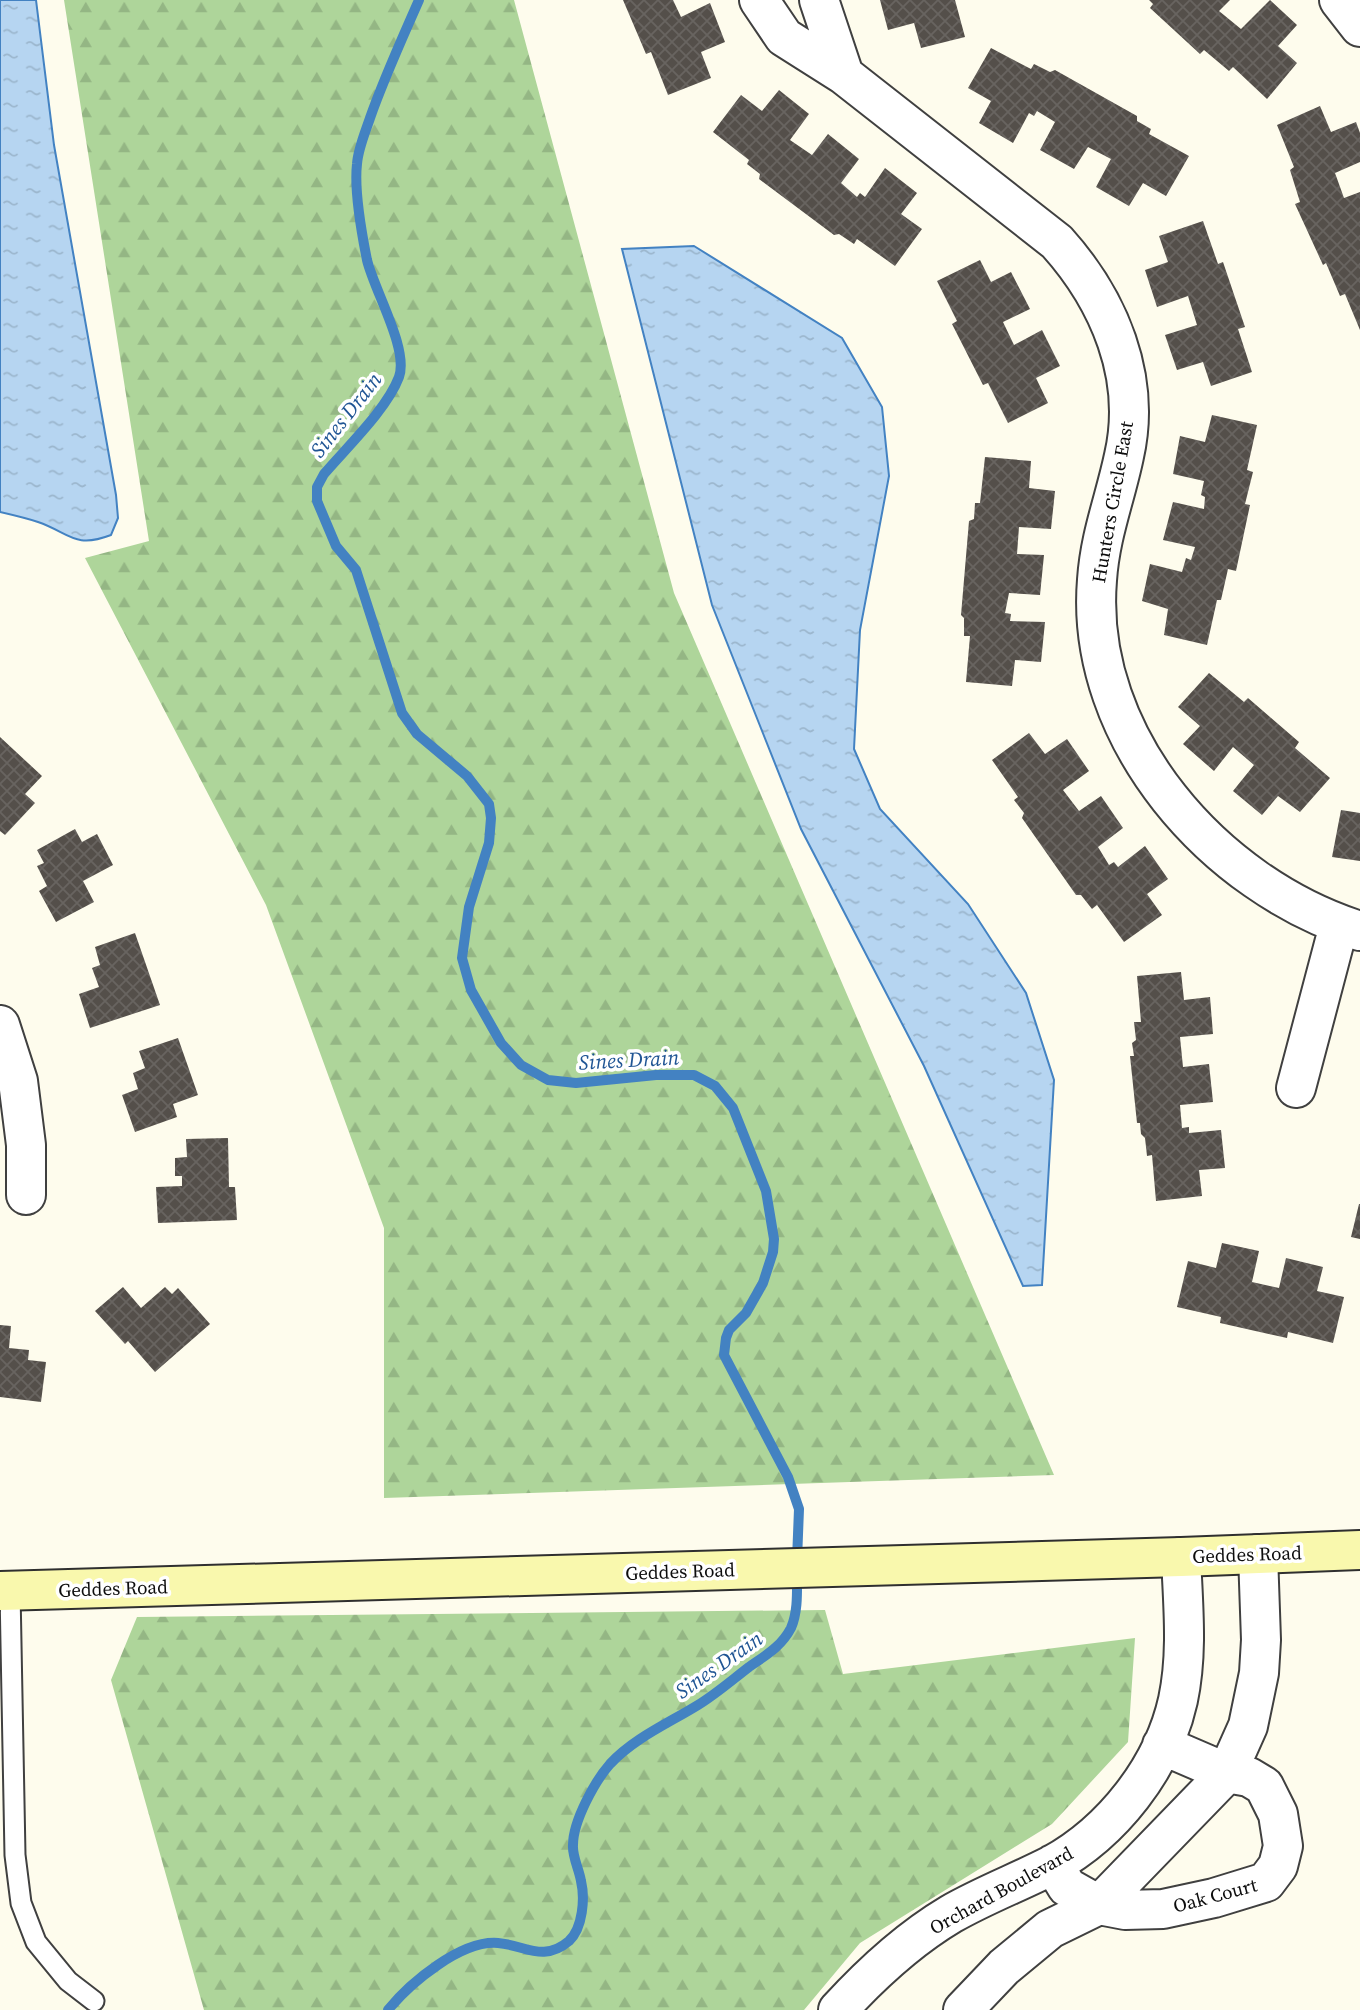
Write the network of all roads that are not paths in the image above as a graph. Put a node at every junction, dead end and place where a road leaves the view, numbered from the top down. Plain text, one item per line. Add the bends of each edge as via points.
1 (760, 0) edge
2 (818, 0) edge
3 (1339, 0) edge
4 (1360, 27) edge
5 (844, 75) junction
6 (1349, 928) edge
7 (0, 1025) edge
8 (1296, 1088) dead end
9 (26, 1195) dead end
10 (1360, 1550) edge
11 (1258, 1554) junction
12 (1181, 1557) junction
13 (5, 1591) edge
14 (1162, 1745) junction
15 (1227, 1773) junction
16 (1053, 1864) junction
17 (1099, 1905) junction
18 (94, 2001) dead end
19 (838, 2010) edge
20 (962, 2010) edge

1 - 5 street, Hunters Circle East via 784,37
2 - 5 street
3 - 4 street
5 - 6 street, Hunters Circle East via 1057,242 1098,296 1117,340 1128,397 1124,455 1104,526 1097,581 1100,648 1118,712 1156,780 1220,851 1274,894
6 - 8 street
7 - 9 street via 18,1081 26,1145
10 - 11 main road, Geddes Road
11 - 12 main road, Geddes Road
11 - 15 street via 1259,1673 1248,1726
12 - 13 main road, Geddes Road
12 - 14 street, Orchard Boulevard via 1185,1650 1177,1702
13 - 18 lane via 15,1855 21,1903 36,1942 68,1981
14 - 15 street, Oak Court
14 - 16 street, Orchard Boulevard via 1141,1783 1115,1815 1084,1844
15 - 17 street
15 - 17 street, Oak Court via 1249,1777 1264,1786 1278,1814 1283,1846 1278,1866 1266,1882 1163,1909
16 - 17 street, Oak Court via 1067,1887
16 - 19 street, Orchard Boulevard via 950,1915 905,1946
17 - 20 street via 1050,1929

